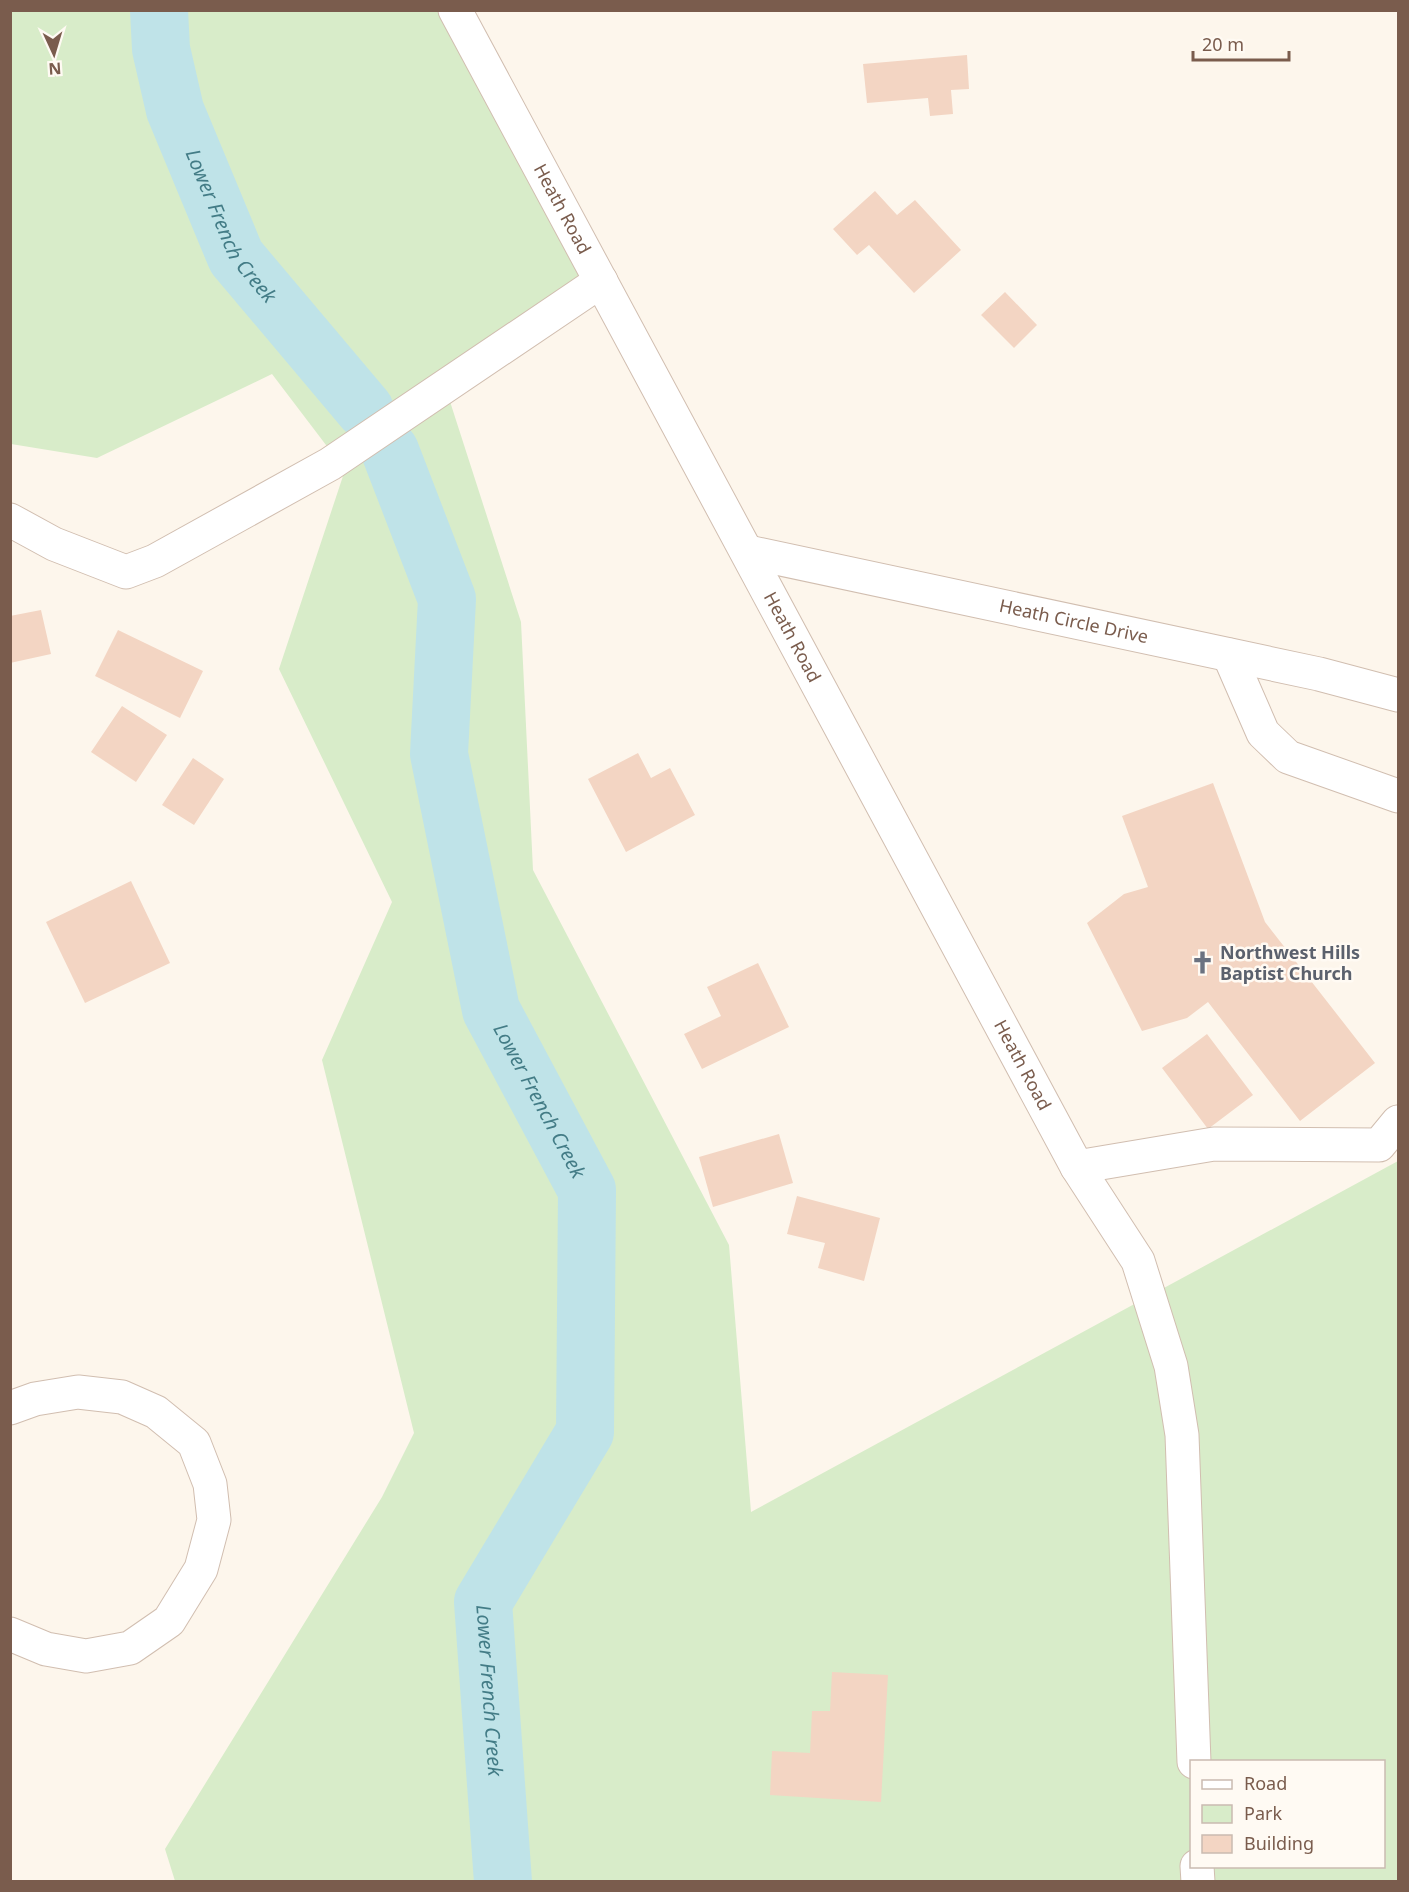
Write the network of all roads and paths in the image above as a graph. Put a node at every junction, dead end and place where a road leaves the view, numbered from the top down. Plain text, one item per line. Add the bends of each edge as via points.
1 (455, 10) edge
2 (601, 280) junction
3 (10, 520) edge
4 (748, 552) junction
5 (1229, 655) junction
6 (1398, 695) edge
7 (1398, 796) edge
8 (1398, 1122) edge
9 (1077, 1167) junction
10 (10, 1408) edge
11 (10, 1634) edge
12 (1194, 1760) edge

1 - 2 street, Heath Road
2 - 3 street via 330,464 155,561 126,572 54,544
2 - 4 street, Heath Road
4 - 5 street, Heath Circle Drive
4 - 9 street, Heath Road
5 - 6 street, Heath Circle Drive
5 - 7 street via 1263,733 1288,757
8 - 9 street via 1379,1144 1214,1144
9 - 12 street, Heath Road via 1138,1262 1171,1366 1182,1436
10 - 11 street via 35,1398 78,1392 122,1397 156,1412 194,1443 210,1484 214,1520 201,1569 169,1621 130,1647 86,1656 46,1649

